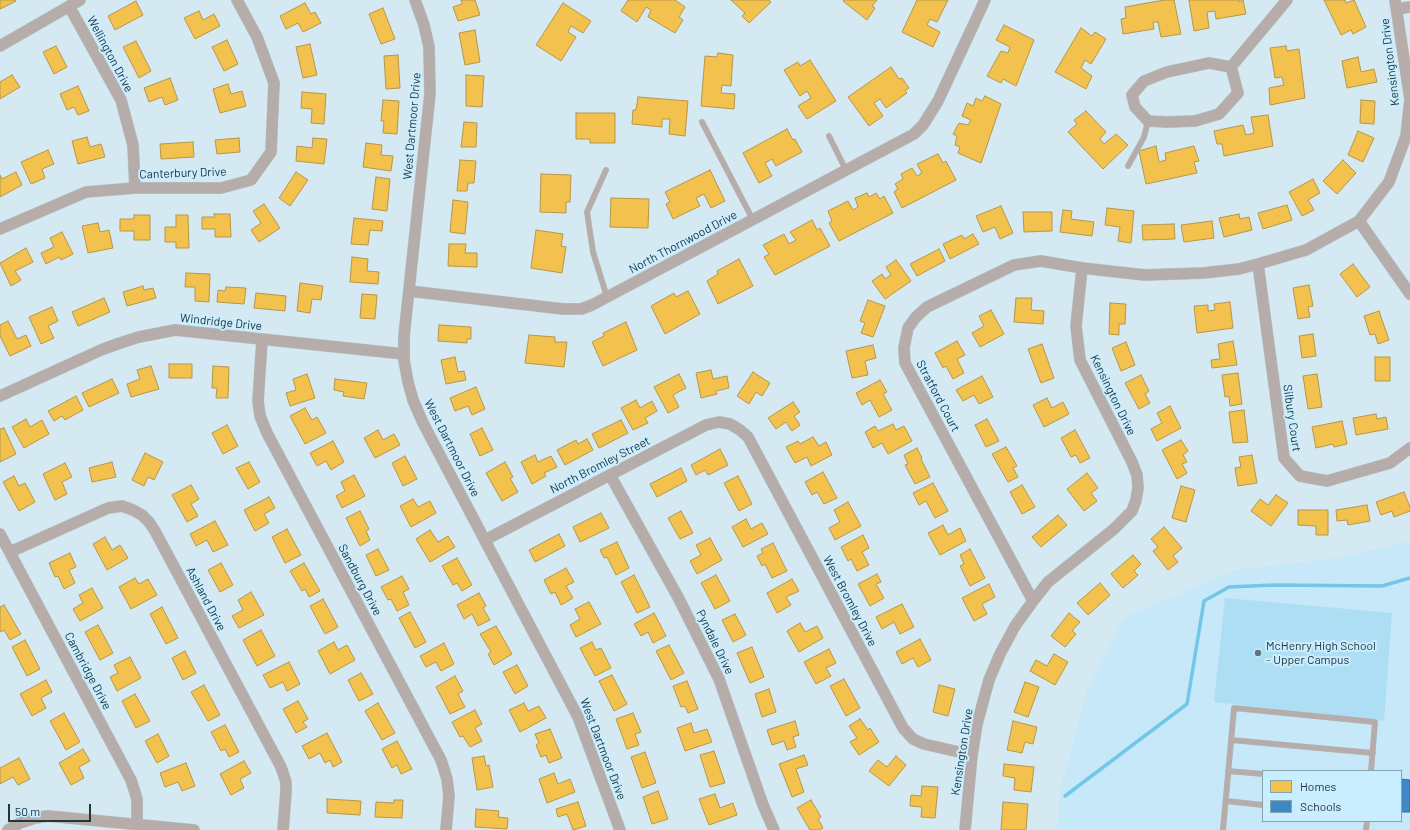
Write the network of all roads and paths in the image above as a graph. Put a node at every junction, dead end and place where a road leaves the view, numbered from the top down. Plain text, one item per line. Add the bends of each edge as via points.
1 (80, 0) edge
2 (237, 0) edge
3 (415, 0) edge
4 (985, 0) edge
5 (1287, 0) edge
6 (1396, 5) edge
7 (69, 6) junction
8 (1410, 7) edge
9 (0, 46) edge
10 (1231, 67) junction
11 (1148, 121) junction
12 (702, 122) dead end
13 (829, 136) dead end
14 (1128, 166) dead end
15 (606, 170) dead end
16 (846, 170) junction
17 (135, 188) junction
18 (752, 220) junction
19 (1359, 221) junction
20 (0, 229) edge
21 (1258, 264) junction
22 (1082, 268) junction
23 (409, 291) junction
24 (1410, 294) edge
25 (607, 298) junction
26 (262, 340) junction
27 (404, 354) junction
28 (0, 396) edge
29 (730, 424) joint
30 (1410, 448) edge
31 (610, 475) junction
32 (0, 534) edge
33 (485, 540) junction
34 (10, 552) junction
35 (1033, 601) junction
36 (1231, 740) junction
37 (1373, 753) junction
38 (972, 755) junction
39 (1371, 770) edge
40 (1228, 771) junction
41 (1262, 774) edge
42 (1226, 802) junction
43 (1262, 805) edge
44 (137, 825) junction
45 (8, 830) edge
46 (194, 830) edge
47 (283, 830) edge
48 (446, 830) edge
49 (620, 830) edge
50 (774, 830) edge
51 (965, 830) edge
52 (1223, 830) edge

1 - 7 street
2 - 17 street, Canterbury Drive via 257,37 274,83 271,152 252,180 221,188
3 - 23 street, West Dartmoor Drive via 424,25 428,47 430,94
4 - 16 street, North Thornwood Drive via 938,101 923,125 914,134
5 - 10 street
6 - 8 street, Kensington Drive
6 - 19 street, Kensington Drive via 1410,99 1406,136 1389,182
7 - 9 street
7 - 17 street, Wellington Drive via 121,100 133,145
10 - 11 street via 1238,93 1219,114 1195,121
10 - 11 street via 1209,63 1167,72 1144,81 1132,95 1135,107
11 - 14 lane via 1144,137
12 - 18 lane
13 - 16 lane
15 - 25 lane via 586,212 593,252
16 - 18 street, North Thornwood Drive
17 - 20 street, Canterbury Drive via 86,192
18 - 25 street, North Thornwood Drive
19 - 21 street, Kensington Drive via 1306,250
19 - 24 street
21 - 22 street, Kensington Drive via 1203,273 1145,275
21 - 30 street, Silbury Court via 1284,458 1300,476 1327,481 1390,464
22 - 35 street, Kensington Drive via 1076,326 1080,360 1132,462 1138,488 1132,511 1114,529 1048,582
22 - 35 street, Stratford Court via 1041,261 1014,265 927,308 908,328 904,348 905,363 910,373
23 - 25 street, North Thornwood Drive via 563,309 581,309
23 - 27 street, West Dartmoor Drive
26 - 27 street, Windridge Drive
26 - 28 street, Windridge Drive via 175,330 139,337 101,350
26 - 48 street, Sandburg Drive via 258,401 260,416 441,760 449,796
27 - 33 street, West Dartmoor Drive via 408,382 418,413
29 - 31 street, North Bromley Street via 719,422 706,425
29 - 38 street, West Bromley Drive via 748,438 903,728 913,739 924,744
31 - 33 street, North Bromley Street
31 - 50 street, Pyndale Drive via 679,599 719,679
32 - 34 street, Cambridge Drive
33 - 49 street, West Dartmoor Drive via 578,717
34 - 44 street, Cambridge Drive via 131,780 137,799
34 - 47 street, Ashland Drive via 108,508 122,506 142,515 149,522 281,767 286,782
35 - 38 street, Kensington Drive via 1015,626 989,680
36 - 37 lane
36 - 37 lane via 1234,708 1242,708 1375,722
36 - 40 lane
37 - 39 lane
38 - 51 street, Kensington Drive
40 - 41 lane
40 - 42 lane
42 - 43 lane
42 - 52 lane
44 - 45 street via 48,816 30,820
44 - 46 street

